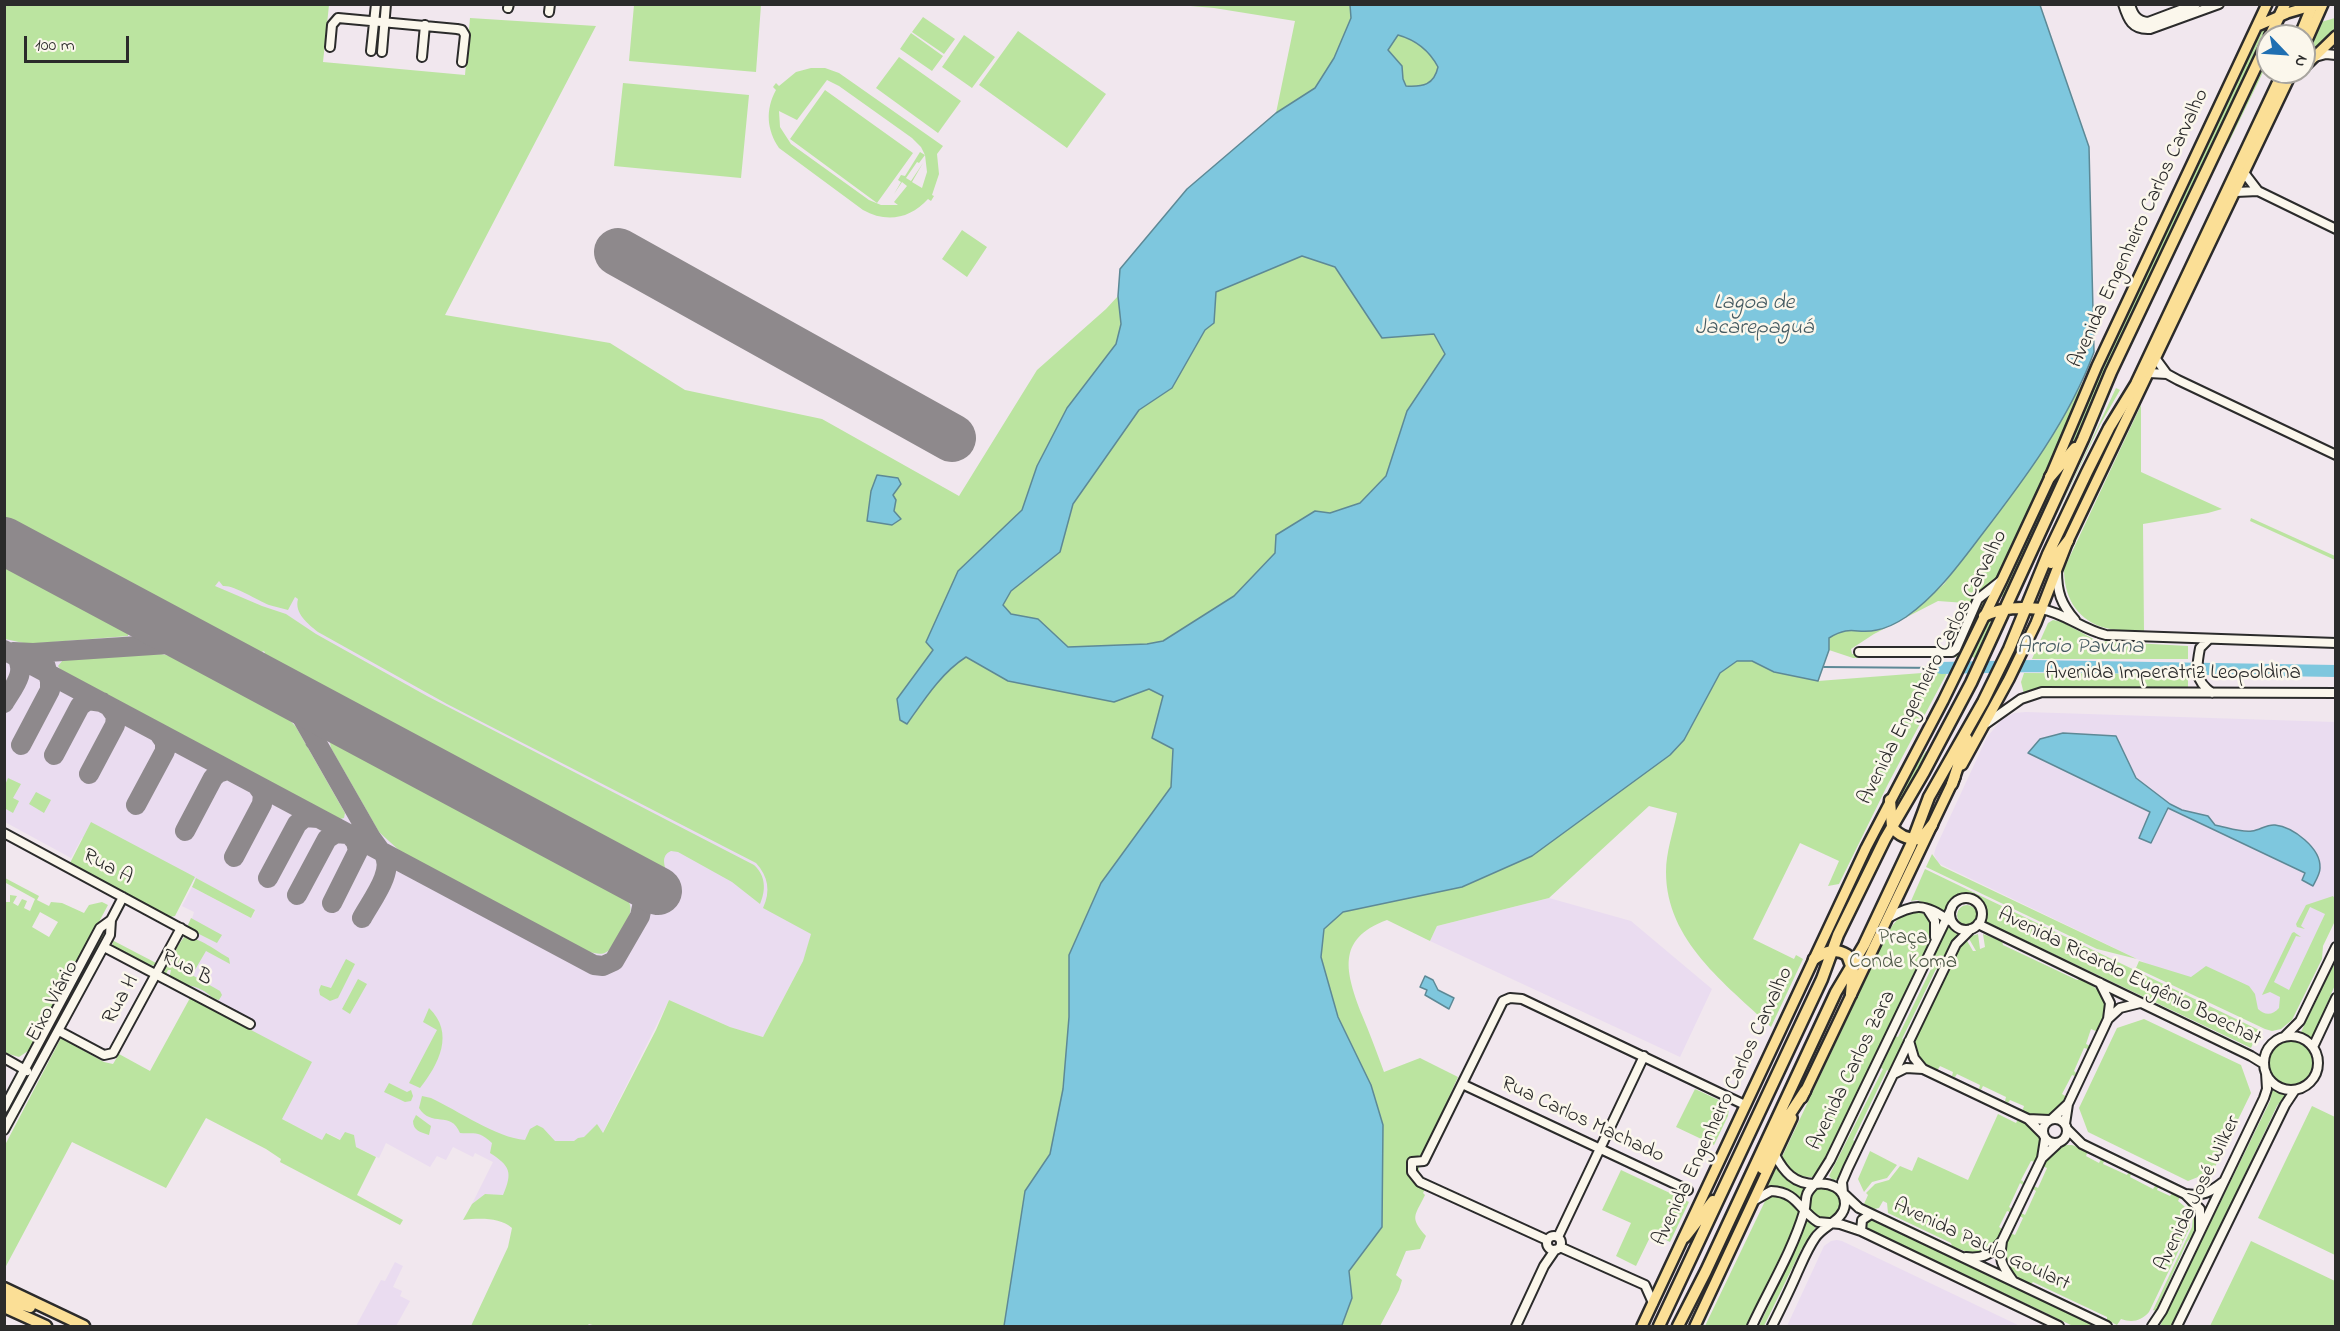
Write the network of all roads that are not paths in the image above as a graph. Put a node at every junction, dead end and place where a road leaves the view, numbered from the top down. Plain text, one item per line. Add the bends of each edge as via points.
1 (375, 4) edge
2 (386, 4) edge
3 (2123, 4) edge
4 (2130, 4) edge
5 (2196, 4) edge
6 (2219, 4) edge
7 (2266, 4) edge
8 (2285, 4) edge
9 (2317, 5) edge
10 (2280, 16) junction
11 (374, 20) junction
12 (384, 21) junction
13 (2258, 24) edge
14 (2262, 24) edge
15 (2276, 24) edge
16 (2307, 24) edge
17 (2311, 24) edge
18 (425, 25) junction
19 (2256, 28) edge
20 (2336, 36) edge
21 (330, 47) dead end
22 (370, 51) dead end
23 (382, 52) dead end
24 (2316, 54) edge
25 (2336, 55) edge
26 (2316, 56) edge
27 (422, 57) dead end
28 (462, 62) dead end
29 (2256, 66) edge
30 (2277, 84) edge
31 (2287, 84) edge
32 (2245, 174) junction
33 (2258, 191) junction
34 (2236, 192) junction
35 (2336, 229) edge
36 (2156, 359) junction
37 (2149, 373) junction
38 (2167, 374) junction
39 (2083, 439) junction
40 (2336, 455) edge
41 (2050, 477) junction
42 (2068, 540) junction
43 (2057, 563) junction
44 (2002, 580) junction
45 (2035, 589) junction
46 (2027, 608) junction
47 (2006, 609) junction
48 (2041, 609) junction
49 (1984, 616) junction
50 (2078, 623) junction
51 (2209, 639) junction
52 (2336, 644) edge
53 (1859, 652) dead end
54 (2212, 693) junction
55 (2336, 693) edge
56 (1975, 715) junction
57 (1984, 726) junction
58 (1952, 784) junction
59 (1890, 800) junction
60 (1932, 825) junction
61 (1892, 827) junction
62 (4, 833) edge
63 (1913, 839) junction
64 (123, 897) junction
65 (1927, 909) junction
66 (1888, 918) junction
67 (111, 920) junction
68 (1950, 921) junction
69 (1975, 926) junction
70 (181, 928) junction
71 (193, 935) dead end
72 (1935, 943) junction
73 (104, 947) junction
74 (2336, 947) edge
75 (1832, 951) junction
76 (1814, 959) junction
77 (1852, 965) junction
78 (157, 974) junction
79 (2099, 982) junction
80 (1851, 994) junction
81 (2336, 998) edge
82 (2141, 1002) junction
83 (2108, 1019) junction
84 (250, 1024) dead end
85 (58, 1031) junction
86 (2284, 1037) junction
87 (1909, 1040) junction
88 (2313, 1047) junction
89 (32, 1056) junction
90 (1644, 1056) junction
91 (4, 1058) edge
92 (42, 1062) junction
93 (2264, 1064) junction
94 (24, 1069) junction
95 (1923, 1069) junction
96 (2266, 1073) junction
97 (35, 1075) junction
98 (1893, 1075) junction
99 (1462, 1084) junction
100 (2295, 1090) junction
101 (1805, 1091) junction
102 (2068, 1104) junction
103 (1745, 1105) junction
104 (4, 1108) edge
105 (2028, 1119) junction
106 (2050, 1120) junction
107 (2066, 1126) junction
108 (4, 1130) edge
109 (2044, 1136) junction
110 (2058, 1143) junction
111 (2082, 1144) junction
112 (1599, 1150) junction
113 (1775, 1155) junction
114 (2042, 1158) junction
115 (1728, 1181) junction
116 (2224, 1181) junction
117 (1815, 1184) junction
118 (1688, 1190) dead end
119 (1843, 1193) junction
120 (2185, 1194) junction
121 (1755, 1200) junction
122 (1805, 1209) junction
123 (1871, 1214) junction
124 (1830, 1223) junction
125 (1861, 1231) junction
126 (2200, 1234) junction
127 (1558, 1237) junction
128 (1685, 1237) junction
129 (1547, 1240) junction
130 (2002, 1241) junction
131 (1558, 1249) junction
132 (1962, 1257) junction
133 (1706, 1271) junction
134 (2014, 1282) junction
135 (4, 1288) edge
136 (4, 1299) edge
137 (1653, 1303) junction
138 (4, 1306) edge
139 (65, 1318) junction
140 (46, 1326) edge
141 (84, 1326) edge
142 (1516, 1326) edge
143 (1642, 1326) edge
144 (1659, 1326) edge
145 (1678, 1326) edge
146 (1695, 1326) edge
147 (1752, 1326) edge
148 (1772, 1326) edge
149 (2059, 1326) edge
150 (2107, 1326) edge
151 (2152, 1326) edge
152 (2177, 1326) edge

1 - 11 street
2 - 12 street
3 - 6 street via 2130,21 2141,29
4 - 5 street via 2140,21 2148,22
7 - 13 main road, Avenida Engenheiro Carlos Carvalho
8 - 10 highway
9 - 10 main road
9 - 16 highway
9 - 17 main road
10 - 14 main road
10 - 15 highway
11 - 12 street
11 - 21 street via 335,19
11 - 22 street
12 - 18 street
12 - 23 street
18 - 27 street
18 - 28 street via 464,32
19 - 41 main road, Avenida Engenheiro Carlos Carvalho via 2097,366
20 - 24 main road
25 - 26 street
29 - 39 highway, Avenida Engenheiro Carlos Carvalho
30 - 45 highway via 2136,384 2087,472
31 - 32 main road
32 - 33 street
32 - 34 main road
33 - 34 street
33 - 35 street
34 - 36 main road
36 - 37 main road
36 - 38 street
37 - 38 street
37 - 42 main road
38 - 40 street
39 - 41 highway
39 - 47 highway, Avenida Engenheiro Carlos Carvalho
41 - 44 main road, Avenida Engenheiro Carlos Carvalho
42 - 43 main road
42 - 45 highway
43 - 48 main road
43 - 50 street, Avenida Imperatriz Leopoldina via 2059,597
44 - 49 main road, Avenida Engenheiro Carlos Carvalho
44 - 53 street via 1978,599 1952,652
45 - 46 highway
46 - 47 highway
46 - 48 highway
46 - 56 highway
47 - 49 highway
47 - 61 highway, Avenida Engenheiro Carlos Carvalho
48 - 50 street, Avenida Imperatriz Leopoldina
48 - 57 main road
49 - 59 main road, Avenida Engenheiro Carlos Carvalho
50 - 51 street, Avenida Imperatriz Leopoldina via 2106,635
51 - 52 street, Avenida Imperatriz Leopoldina
51 - 54 street via 2200,648 2198,676
54 - 55 street, Avenida Imperatriz Leopoldina
54 - 57 street, Avenida Imperatriz Leopoldina via 2042,692 2007,706
56 - 58 highway
56 - 63 highway via 1942,772
57 - 58 main road
58 - 60 main road
59 - 61 highway
59 - 76 main road, Avenida Engenheiro Carlos Carvalho
60 - 63 highway via 1924,837
60 - 66 main road
61 - 63 highway
61 - 75 highway, Avenida Engenheiro Carlos Carvalho
62 - 64 street, Rua A
63 - 77 highway
64 - 67 street, Eixo Viário
64 - 70 street, Rua A
65 - 66 street via 1911,906
65 - 68 street
65 - 72 street via 1935,921
66 - 80 main road
67 - 73 street, Eixo Viário
67 - 89 street, Eixo Viário via 100,928
68 - 69 street via 1962,929
68 - 69 street via 1952,907 1963,898 1977,902 1982,910
68 - 72 street, Avenida Carlos Zara
69 - 79 street, Avenida Ricardo Eugênio Boechat
69 - 87 street, Avenida Carlos Zara via 1956,944
70 - 71 street, Rua A
70 - 78 street, Rua H
72 - 117 street, Avenida Carlos Zara
73 - 78 street, Rua B
73 - 85 street, Eixo Viário
74 - 86 street via 2300,1021
75 - 76 highway
75 - 77 highway via 1847,956
75 - 115 highway, Avenida Engenheiro Carlos Carvalho
76 - 103 main road, Avenida Engenheiro Carlos Carvalho
77 - 80 highway
77 - 133 highway
78 - 84 street, Rua B
78 - 85 street, Rua H via 110,1055 98,1053
79 - 82 street, Avenida Ricardo Eugênio Boechat
79 - 83 street via 2110,1003
80 - 101 main road
81 - 88 street
82 - 83 street via 2120,1008
82 - 93 street, Avenida Ricardo Eugênio Boechat
83 - 102 street
85 - 92 street, Eixo Viário
86 - 88 street via 2300,1037
86 - 93 street via 2269,1047
87 - 95 street via 1914,1058
87 - 98 street, Avenida Carlos Zara
88 - 100 street via 2319,1062 2317,1071 2307,1086
89 - 92 street
89 - 94 street, Eixo Viário
90 - 99 street via 1522,999 1510,998 1501,1003
90 - 103 street
90 - 112 street
91 - 94 street
92 - 97 street, Eixo Viário
93 - 96 street
94 - 97 street
94 - 104 street, Eixo Viário
95 - 98 street via 1906,1068
95 - 105 street
96 - 100 street via 2274,1085
96 - 116 street, Avenida José Wilker via 2264,1098
97 - 108 street, Eixo Viário
98 - 119 street, Avenida Carlos Zara via 1842,1182
99 - 112 street, Rua Carlos Machado
99 - 129 street via 1424,1161 1412,1162 1412,1172 1420,1182
100 - 152 street, Avenida José Wilker
101 - 113 main road
101 - 133 highway
102 - 106 street
102 - 107 street
103 - 128 main road, Avenida Engenheiro Carlos Carvalho
105 - 106 street
105 - 109 street
106 - 107 street via 2060,1120
106 - 109 street via 2043,1126
107 - 110 street via 2066,1137
107 - 111 street
109 - 110 street via 2050,1143
109 - 114 street
110 - 111 street
110 - 114 street
111 - 120 street
112 - 118 street, Rua Carlos Machado
112 - 127 street
113 - 117 street via 1787,1174
113 - 121 main road
114 - 130 street
115 - 128 highway
115 - 144 highway, Avenida Engenheiro Carlos Carvalho
116 - 120 street via 2208,1194
116 - 126 street, Avenida José Wilker
117 - 119 street via 1827,1183
117 - 122 street via 1805,1197
119 - 123 street, Avenida Paulo Goulart
119 - 124 street via 1843,1210
120 - 126 street via 2200,1209
121 - 122 street via 1776,1191 1794,1198
121 - 146 main road
122 - 124 street via 1818,1222
122 - 147 street
123 - 125 street via 1862,1220
123 - 132 street, Avenida Paulo Goulart
124 - 125 street, Avenida Paulo Goulart
124 - 148 street via 1812,1242
125 - 149 street, Avenida Paulo Goulart
126 - 151 street, Avenida José Wilker
127 - 129 street
127 - 131 street
128 - 137 main road, Avenida Engenheiro Carlos Carvalho
129 - 131 street via 1548,1247
130 - 132 street via 1989,1255
130 - 134 street via 2001,1264
131 - 137 street via 1645,1285
131 - 142 street via 1544,1266
132 - 134 street, Avenida Paulo Goulart
133 - 145 highway
134 - 150 street, Avenida Paulo Goulart
135 - 139 highway
136 - 139 highway
137 - 143 main road, Avenida Engenheiro Carlos Carvalho
138 - 140 highway
139 - 141 highway

